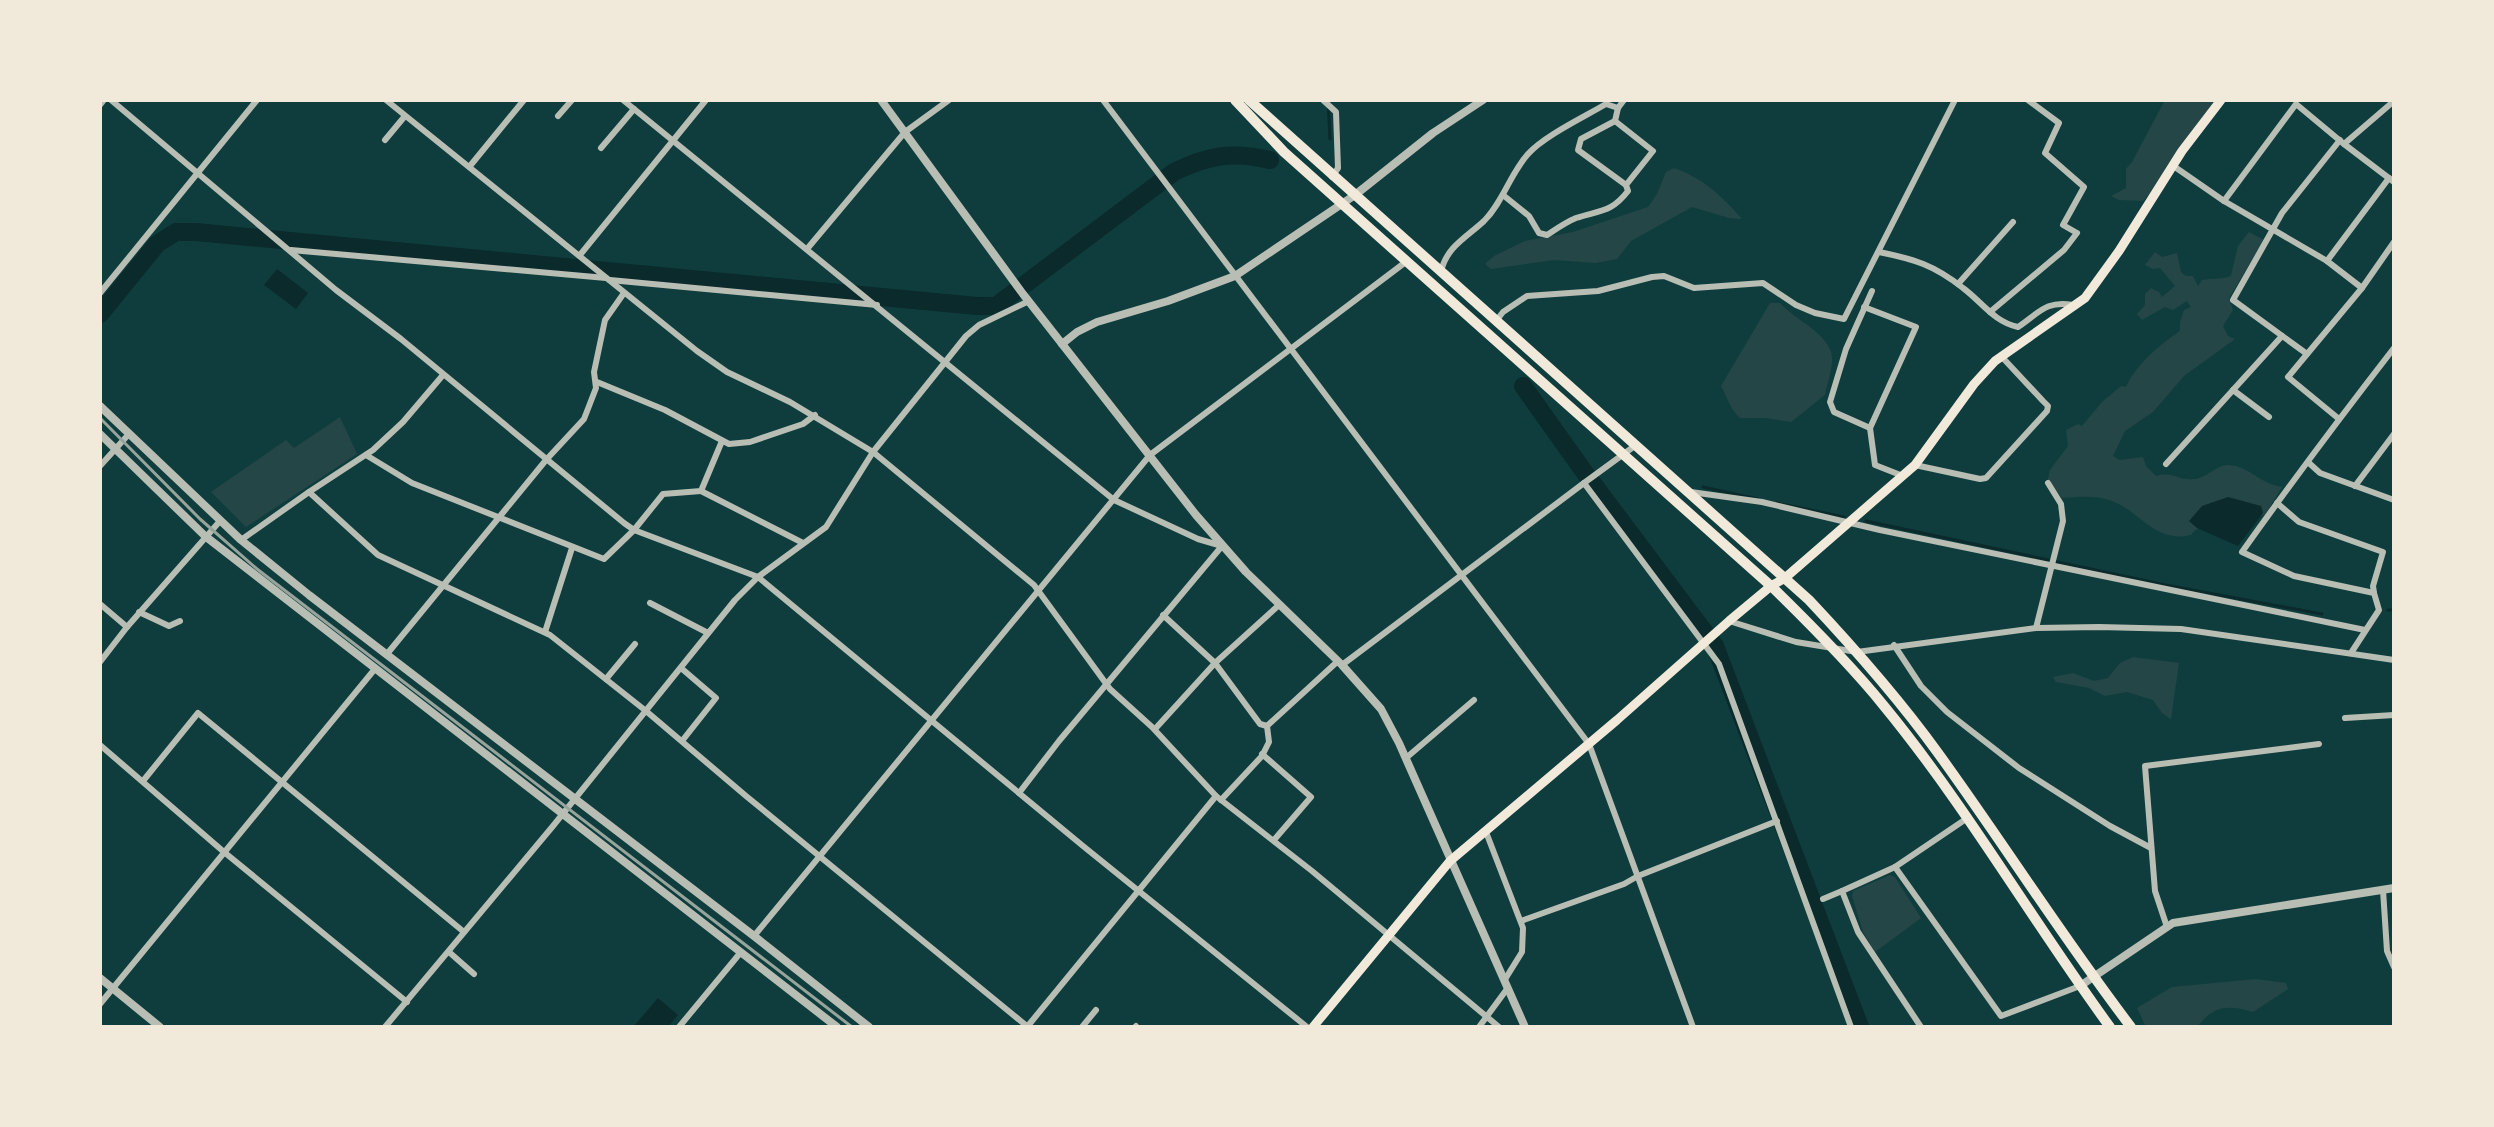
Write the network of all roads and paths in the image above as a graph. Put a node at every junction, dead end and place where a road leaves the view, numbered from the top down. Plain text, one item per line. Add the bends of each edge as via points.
1 (104, 100) edge
2 (111, 100) edge
3 (257, 100) edge
4 (386, 100) edge
5 (524, 100) edge
6 (572, 100) edge
7 (623, 100) edge
8 (706, 100) edge
9 (881, 100) edge
10 (949, 100) edge
11 (1103, 100) edge
12 (1235, 100) edge
13 (1249, 100) edge
14 (1624, 100) edge
15 (1955, 100) edge
16 (2028, 100) edge
17 (2221, 100) edge
18 (1479, 101) edge
19 (2394, 101) edge
20 (1324, 102) edge
21 (100, 105) edge
22 (1618, 108) junction
23 (634, 109) junction
24 (405, 116) junction
25 (558, 116) dead end
26 (1615, 121) junction
27 (905, 132) junction
28 (385, 140) dead end
29 (674, 141) junction
30 (2342, 142) junction
31 (601, 148) dead end
32 (2172, 165) junction
33 (470, 166) junction
34 (197, 172) junction
35 (1332, 177) junction
36 (2391, 180) edge
37 (1626, 185) junction
38 (1355, 195) junction
39 (1503, 195) junction
40 (2224, 201) junction
41 (1341, 203) junction
42 (2013, 222) dead end
43 (2272, 230) junction
44 (2394, 242) edge
45 (289, 249) junction
46 (807, 249) junction
47 (1879, 252) junction
48 (580, 255) junction
49 (1407, 261) junction
50 (2327, 261) junction
51 (1441, 272) junction
52 (1235, 276) junction
53 (606, 278) junction
54 (1958, 284) junction
55 (2362, 288) junction
56 (1872, 291) dead end
57 (100, 293) edge
58 (624, 293) junction
59 (1026, 297) junction
60 (876, 304) junction
61 (2076, 305) junction
62 (1864, 307) junction
63 (1990, 312) junction
64 (1496, 321) junction
65 (2282, 336) junction
66 (1062, 344) junction
67 (2394, 348) edge
68 (1291, 349) junction
69 (2307, 354) junction
70 (2001, 356) junction
71 (945, 361) junction
72 (443, 375) junction
73 (597, 382) junction
74 (2233, 390) junction
75 (100, 406) edge
76 (815, 415) junction
77 (2269, 417) dead end
78 (2339, 419) junction
79 (1870, 428) junction
80 (100, 434) edge
81 (2394, 434) edge
82 (128, 435) junction
83 (722, 441) junction
84 (1636, 445) junction
85 (112, 451) junction
86 (873, 452) junction
87 (1622, 454) junction
88 (366, 455) junction
89 (1150, 455) junction
90 (546, 460) junction
91 (2309, 463) junction
92 (2166, 464) dead end
93 (1915, 465) junction
94 (100, 466) edge
95 (1903, 476) junction
96 (1584, 483) junction
97 (2048, 483) dead end
98 (2355, 486) junction
99 (701, 491) junction
100 (309, 492) junction
101 (1688, 492) junction
102 (1114, 500) junction
103 (2394, 500) edge
104 (2277, 503) junction
105 (498, 517) junction
106 (220, 521) junction
107 (1849, 522) junction
108 (634, 530) junction
109 (205, 536) junction
110 (241, 540) junction
111 (803, 543) junction
112 (1222, 546) junction
113 (572, 548) junction
114 (2051, 565) junction
115 (1463, 575) junction
116 (758, 577) junction
117 (1785, 578) junction
118 (443, 586) junction
119 (1771, 586) junction
120 (1038, 592) junction
121 (2374, 593) junction
122 (650, 603) dead end
123 (100, 604) edge
124 (1279, 605) junction
125 (139, 612) junction
126 (1163, 615) junction
127 (180, 621) dead end
128 (1729, 621) junction
129 (127, 627) junction
130 (2036, 628) junction
131 (2365, 630) junction
132 (545, 632) junction
133 (708, 633) junction
134 (1708, 640) junction
135 (635, 644) dead end
136 (1894, 645) junction
137 (1832, 649) junction
138 (1857, 652) junction
139 (2351, 653) junction
140 (387, 654) junction
141 (2394, 660) edge
142 (100, 662) edge
143 (1215, 663) junction
144 (1340, 663) junction
145 (681, 668) junction
146 (374, 670) junction
147 (606, 679) junction
148 (1106, 684) junction
149 (1474, 700) dead end
150 (646, 711) junction
151 (2394, 715) edge
152 (2345, 718) dead end
153 (932, 720) junction
154 (1267, 726) junction
155 (1155, 729) junction
156 (682, 741) junction
157 (1589, 744) junction
158 (2319, 744) dead end
159 (100, 745) edge
160 (1262, 754) junction
161 (1406, 758) junction
162 (143, 781) junction
163 (283, 782) junction
164 (1019, 793) junction
165 (574, 798) junction
166 (1219, 798) junction
167 (562, 813) junction
168 (1966, 819) junction
169 (1777, 821) junction
170 (1486, 832) junction
171 (1274, 840) junction
172 (2151, 848) junction
173 (224, 852) junction
174 (819, 857) junction
175 (1450, 861) junction
176 (1895, 867) junction
177 (1638, 876) junction
178 (2394, 888) edge
179 (2383, 890) junction
180 (1140, 891) junction
181 (1842, 891) junction
182 (1823, 899) dead end
183 (1521, 921) junction
184 (2167, 927) junction
185 (464, 932) junction
186 (1389, 934) junction
187 (754, 936) junction
188 (449, 952) junction
189 (741, 952) junction
190 (2394, 967) edge
191 (474, 974) dead end
192 (2093, 977) junction
193 (100, 978) edge
194 (1505, 985) junction
195 (2080, 986) junction
196 (112, 989) junction
197 (407, 1002) junction
198 (100, 1004) edge
199 (1096, 1010) dead end
200 (1487, 1017) junction
201 (160, 1027) edge
202 (385, 1027) edge
203 (679, 1027) edge
204 (837, 1027) edge
205 (869, 1027) edge
206 (1027, 1027) edge
207 (1082, 1027) edge
208 (1310, 1027) edge
209 (1479, 1027) edge
210 (1499, 1027) edge
211 (1525, 1027) edge
212 (1693, 1027) edge
213 (1851, 1027) edge
214 (1921, 1027) edge
215 (2110, 1027) edge
216 (2131, 1027) edge

1 - 21 street
2 - 34 street
3 - 34 street
4 - 24 street
5 - 33 street
6 - 25 street
7 - 23 street
8 - 29 street
9 - 27 street
10 - 27 street
11 - 52 street
12 - 41 highway
13 - 35 highway
14 - 22 street
15 - 47 street
16 - 63 street via 2059,123 2045,153 2084,187 2063,225 2077,233
17 - 32 main road
18 - 38 street
19 - 30 street
20 - 35 street via 1336,112 1338,168
22 - 26 street
22 - 39 street via 1606,104 1528,154
23 - 29 street
23 - 31 street
24 - 28 street
24 - 33 street
26 - 37 street via 1653,151
26 - 37 street via 1581,139 1578,150
27 - 46 street
27 - 59 street
29 - 46 street
29 - 48 street
30 - 36 street
30 - 40 street via 2296,104
30 - 43 street
32 - 40 street
32 - 61 main road via 2119,251
33 - 48 street
34 - 45 street
34 - 57 street
35 - 38 highway
36 - 50 street
37 - 39 street via 1628,191 1617,205 1547,235
38 - 41 street
38 - 51 highway
39 - 51 street via 1451,250
40 - 43 street
41 - 49 highway
41 - 52 street
42 - 54 street
43 - 50 street
43 - 65 street via 2233,300
44 - 55 street
45 - 53 street
45 - 72 street
46 - 60 street
47 - 54 street via 1919,260
47 - 64 street via 1847,317 1841,319 1796,305 1763,283 1694,288 1664,276 1598,291 1527,296
48 - 53 street
49 - 68 street
49 - 87 highway
50 - 55 street
51 - 64 highway
52 - 66 street via 1097,322
52 - 68 street
53 - 58 street
53 - 60 street
54 - 63 street
55 - 69 street
56 - 62 street
58 - 73 street via 605,320 594,372
58 - 76 street via 727,372
59 - 66 street
59 - 71 street via 975,327
60 - 71 street
61 - 63 street via 2049,305 2018,327
61 - 70 main road
62 - 79 street via 1830,402 1834,412
62 - 79 street via 1916,327
64 - 84 highway
65 - 69 street
65 - 74 street
66 - 89 street
67 - 78 street
68 - 89 street
68 - 115 street
69 - 78 street via 2288,377
70 - 93 main road
70 - 93 street via 2047,411 1986,478
71 - 86 street
71 - 102 street
72 - 88 street
72 - 90 street
73 - 83 street
73 - 90 street via 584,419
74 - 77 street
74 - 92 street
75 - 82 street
76 - 83 street via 750,442
76 - 86 street
78 - 91 street
79 - 95 street via 1875,465
80 - 85 street
81 - 98 street
82 - 85 street
82 - 106 street
83 - 99 street
84 - 87 street
84 - 101 highway
85 - 94 street
85 - 109 street
86 - 111 street via 826,527
86 - 120 street
87 - 96 street
87 - 119 highway
88 - 100 street
88 - 105 street via 412,483
89 - 102 street
89 - 112 street
90 - 105 street
90 - 108 street
91 - 98 street via 2320,473
91 - 104 street
93 - 95 main road
95 - 107 main road
96 - 115 street
96 - 134 street
97 - 114 street via 2061,504 2063,521
98 - 103 street
99 - 108 street via 665,492
99 - 111 street
100 - 110 street
100 - 118 street via 378,555
101 - 107 street
101 - 117 highway
102 - 112 street
102 - 120 street
104 - 121 street via 2299,522 2383,552
104 - 121 street via 2242,552 2294,576
105 - 113 street
105 - 118 street
106 - 109 street
106 - 110 street
107 - 114 street
107 - 117 main road
108 - 113 street via 604,559
108 - 116 street
109 - 125 street
109 - 146 street
110 - 140 street
111 - 116 street
112 - 124 street
112 - 126 street
113 - 132 street
114 - 130 street
114 - 131 street
115 - 144 street
115 - 157 street
116 - 133 street
116 - 153 street
117 - 119 main road
117 - 138 highway
118 - 132 street
118 - 140 street
119 - 128 main road
119 - 137 highway
120 - 148 street
120 - 153 street
121 - 131 street via 2379,610
122 - 133 street
123 - 129 street
124 - 143 street
124 - 144 street
125 - 127 street via 169,626
125 - 129 street
126 - 143 street
126 - 148 street
128 - 134 main road
128 - 137 street
129 - 142 street
130 - 136 street
130 - 139 street via 2181,629
131 - 139 street
132 - 147 street
133 - 145 street
134 - 157 main road
134 - 169 street
135 - 147 street
136 - 138 street
136 - 172 street via 1921,686 1947,712 2019,768
137 - 138 street
137 - 168 highway via 1884,706
138 - 192 highway via 1938,754
139 - 141 street
140 - 165 street
143 - 154 street via 1260,724
143 - 155 street
144 - 154 street
144 - 161 street via 1381,709
145 - 150 street
145 - 156 street via 716,698
146 - 163 street
146 - 167 street
147 - 150 street
148 - 155 street
148 - 164 street
149 - 161 street
150 - 156 street
150 - 165 street
151 - 152 street
153 - 164 street
153 - 174 street
154 - 160 street via 1269,742
155 - 166 street
156 - 174 street
157 - 170 main road
157 - 177 street
158 - 172 street via 2145,766
159 - 162 street
160 - 166 street
160 - 171 street via 1311,797
161 - 175 street
162 - 163 street via 198,713
162 - 173 street
163 - 173 street
163 - 185 street
164 - 180 street
165 - 167 street
165 - 187 street
166 - 171 street
166 - 180 street
167 - 185 street
167 - 189 street
168 - 176 street
168 - 195 highway
169 - 177 street
169 - 213 street
170 - 175 main road
170 - 183 street
171 - 186 street
172 - 184 street via 2155,891
173 - 196 street
173 - 197 street
174 - 187 street
174 - 206 street
175 - 186 main road
175 - 194 street
176 - 181 street
176 - 195 street via 2001,1016
177 - 183 street
177 - 212 street
178 - 179 street
179 - 184 street
179 - 190 street via 2387,951
180 - 206 street
180 - 208 street
181 - 182 street
181 - 214 street via 1858,932
183 - 194 street via 1522,952
184 - 192 street
185 - 188 street
186 - 200 street
186 - 208 main road
187 - 205 street
188 - 191 street
188 - 197 street
189 - 203 street
189 - 204 street
192 - 195 street
192 - 216 highway
193 - 196 street
194 - 200 street
194 - 211 street
195 - 215 highway
196 - 198 street
196 - 201 street
197 - 202 street
199 - 207 street
200 - 209 street
200 - 210 street

